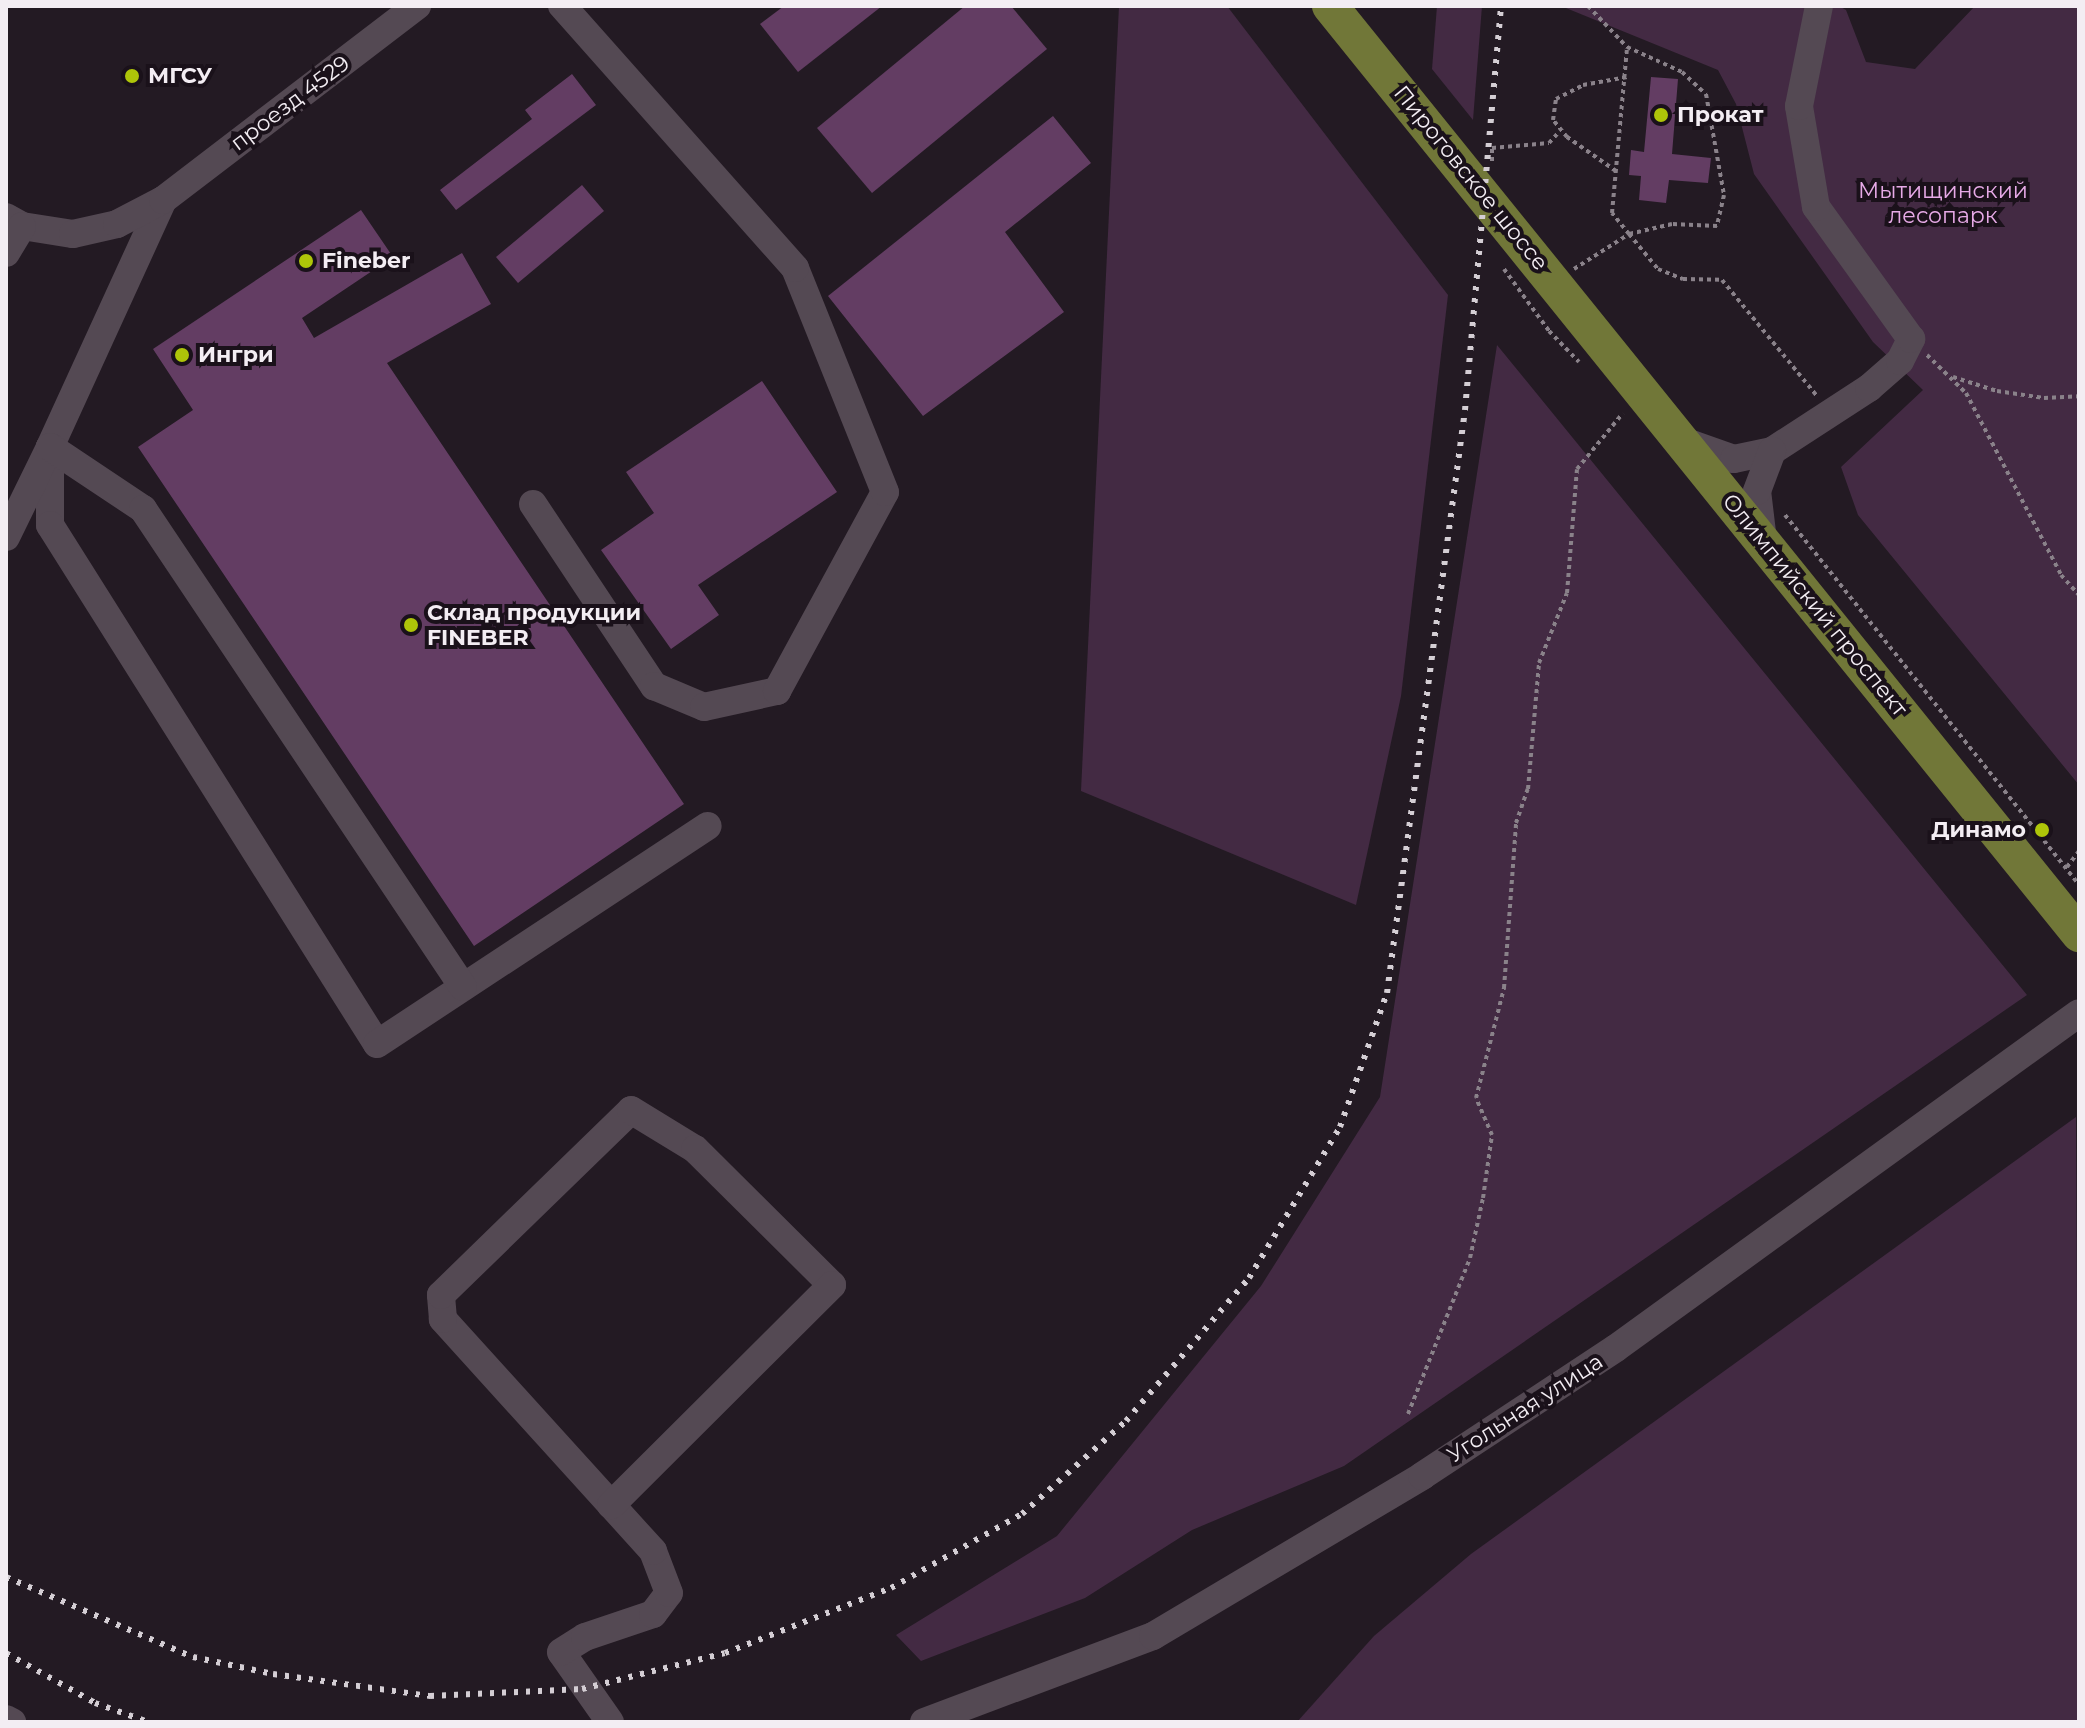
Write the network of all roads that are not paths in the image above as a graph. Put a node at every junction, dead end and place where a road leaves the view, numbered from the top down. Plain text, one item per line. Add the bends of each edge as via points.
1 (417, 6) edge
2 (562, 6) edge
3 (1330, 6) edge
4 (1819, 6) edge
5 (163, 200) junction
6 (14, 221) edge
7 (6, 253) edge
8 (1557, 270) joint
9 (1683, 441) junction
10 (50, 447) junction
11 (1772, 451) junction
12 (533, 504) dead end
13 (6, 537) edge
14 (1763, 541) junction
15 (707, 826) dead end
16 (2079, 934) edge
17 (463, 987) junction
18 (2079, 1013) edge
19 (611, 1505) junction
20 (6, 1719) edge
21 (12, 1722) edge
22 (610, 1722) edge
23 (924, 1722) edge

1 - 5 street, проезд 4529
2 - 12 street via 795,268 885,492 777,691 704,707 654,686
3 - 8 main road, Пироговское шоссе
4 - 11 street via 1799,106 1816,207 1911,339 1900,361
5 - 6 street, проезд 4529 via 117,224 73,234
5 - 10 street
6 - 7 street
8 - 9 main road, Олимпийский проспект
9 - 11 street via 1734,459
9 - 14 main road, Олимпийский проспект
10 - 13 street
10 - 17 street via 143,509
10 - 17 street via 50,525 377,1044
11 - 14 street via 1757,491
14 - 16 main road, Олимпийский проспект
15 - 17 street
18 - 23 street, Угольная улица via 1616,1348 1422,1476 1153,1636
19 - 19 street via 443,1319 441,1295 631,1110 695,1149 832,1285
19 - 22 street via 653,1551 669,1593 653,1614 585,1637 561,1652
20 - 21 street

